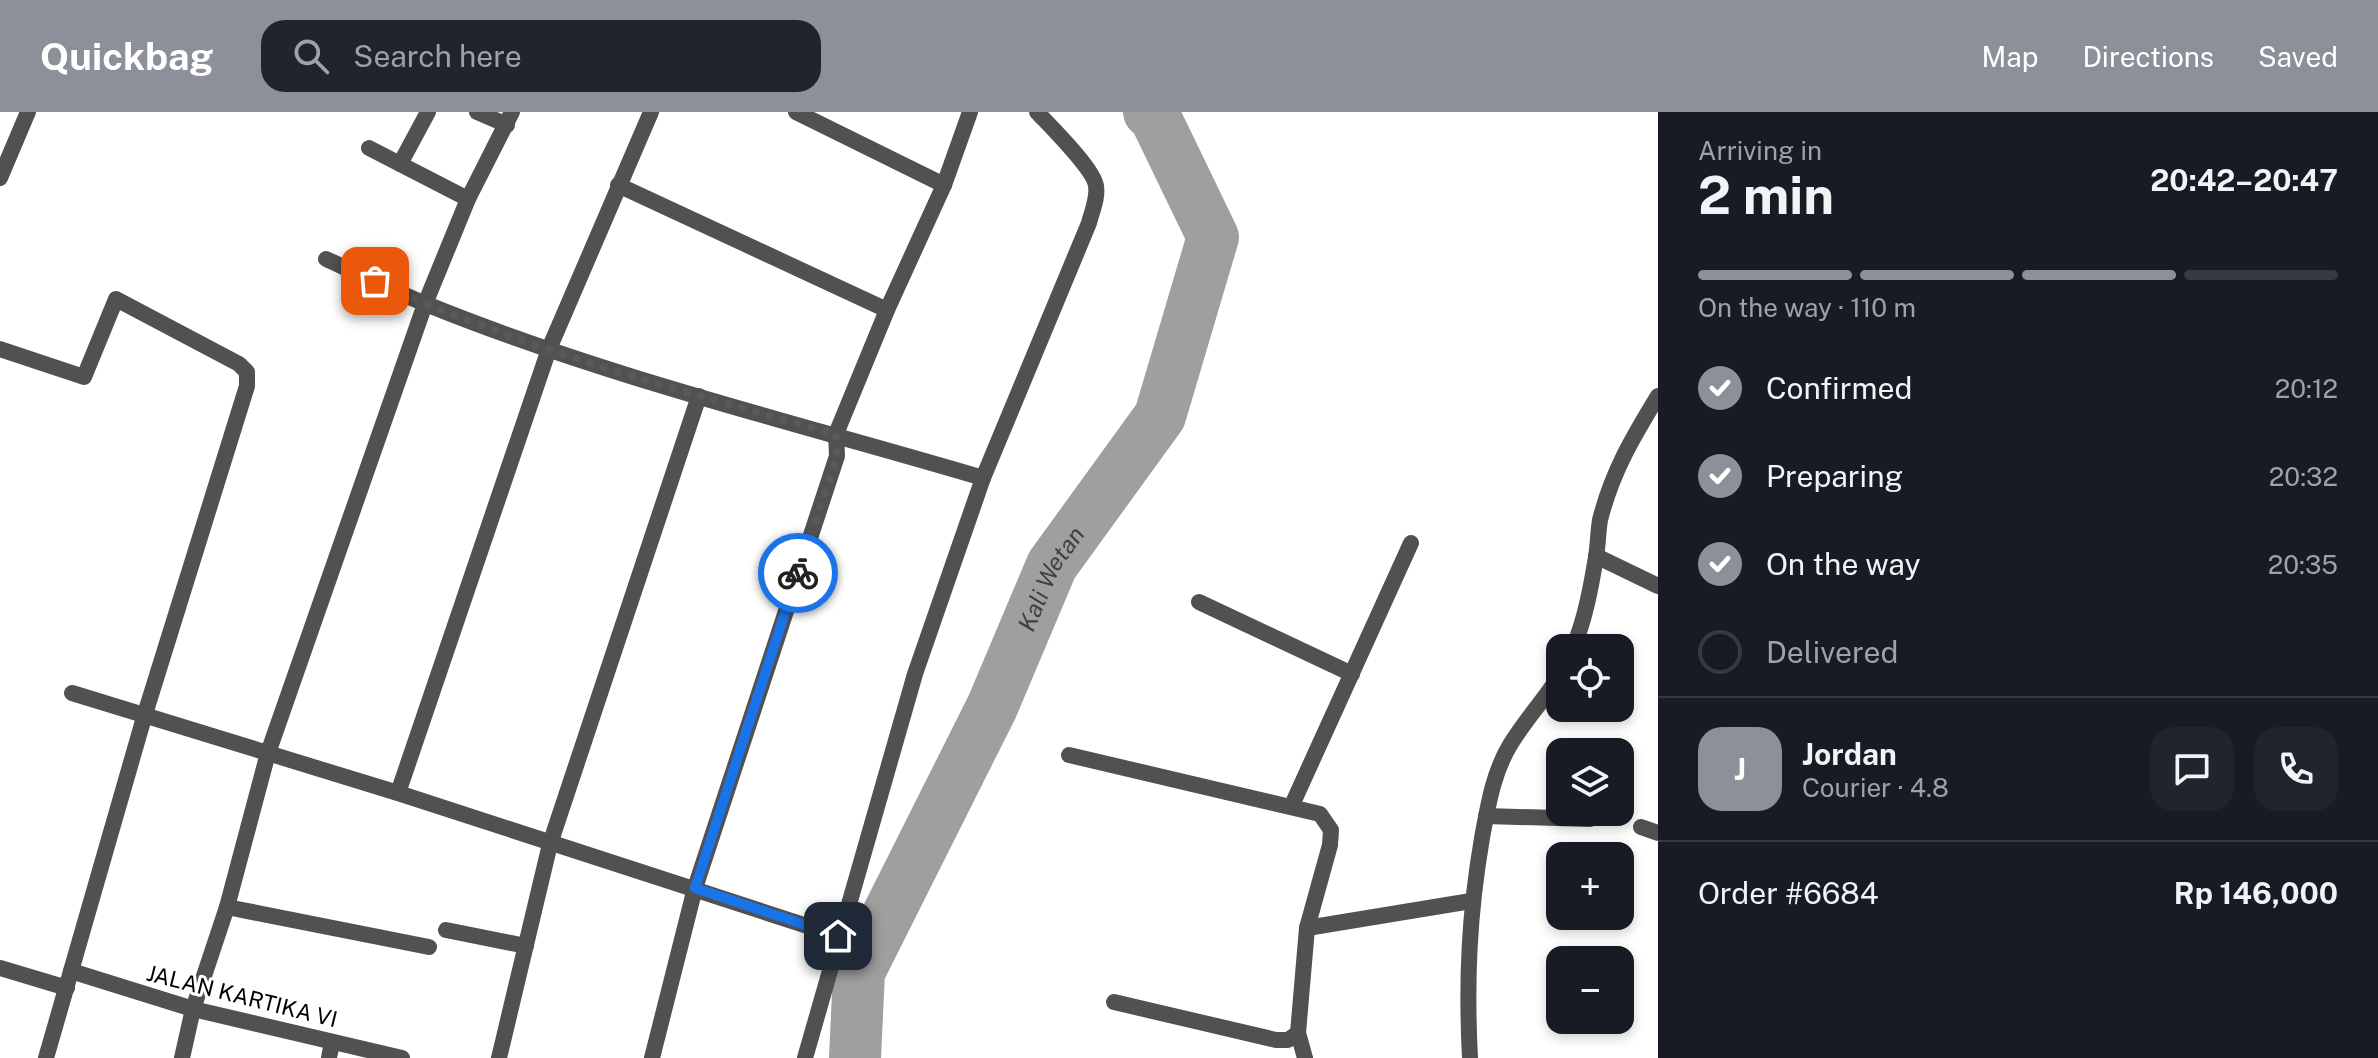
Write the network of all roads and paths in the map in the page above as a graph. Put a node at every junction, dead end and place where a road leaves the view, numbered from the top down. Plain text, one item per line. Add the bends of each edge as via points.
1 (28, 112) edge
2 (428, 112) edge
3 (477, 112) edge
4 (651, 112) edge
5 (796, 112) edge
6 (970, 112) edge
7 (1037, 112) edge
8 (509, 118) edge
9 (369, 148) dead end
10 (400, 164) junction
11 (0, 178) edge
12 (618, 185) junction
13 (944, 185) junction
14 (468, 199) junction
15 (326, 259) dead end
16 (425, 304) junction
17 (887, 310) junction
18 (0, 349) edge
19 (549, 349) junction
20 (699, 396) junction
21 (1658, 396) edge
22 (836, 434) junction
23 (983, 478) junction
24 (1411, 543) dead end
25 (1596, 556) junction
26 (1658, 586) edge
27 (1199, 602) dead end
28 (1580, 634) edge
29 (1352, 674) junction
30 (72, 693) dead end
31 (1546, 697) edge
32 (145, 714) junction
33 (268, 753) junction
34 (1069, 755) dead end
35 (398, 793) junction
36 (1292, 805) junction
37 (1486, 816) junction
38 (1546, 818) edge
39 (1641, 827) dead end
40 (1658, 833) edge
41 (550, 844) junction
42 (695, 888) junction
43 (1471, 901) junction
44 (227, 907) junction
45 (1307, 928) junction
46 (446, 930) dead end
47 (838, 936) junction
48 (526, 946) junction
49 (429, 947) dead end
50 (0, 968) edge
51 (69, 979) junction
52 (1114, 1002) dead end
53 (193, 1009) junction
54 (1298, 1033) junction
55 (330, 1050) edge
56 (46, 1058) edge
57 (182, 1058) edge
58 (402, 1058) edge
59 (499, 1058) edge
60 (652, 1058) edge
61 (805, 1058) edge
62 (1305, 1058) edge
63 (1470, 1058) edge

1 - 11 street
2 - 10 street
3 - 8 street
4 - 12 street
5 - 13 street
6 - 13 street
7 - 23 street via 1096,182 1096,198
8 - 14 street
9 - 10 street
10 - 14 street
12 - 17 street
12 - 19 street
13 - 17 street
14 - 16 street
15 - 16 street
16 - 19 street
16 - 33 street
17 - 22 street
18 - 32 street via 84,377 116,299 247,372 247,386
19 - 20 street
19 - 35 street
20 - 22 street
20 - 41 street
21 - 25 street via 1615,473
22 - 23 street
22 - 42 street via 837,456
23 - 47 street via 915,674
24 - 29 street
25 - 26 street
25 - 28 street
27 - 29 street
29 - 36 street
30 - 32 street
31 - 37 street via 1510,744
32 - 33 street
32 - 51 street
33 - 35 street
33 - 44 street
34 - 36 street
35 - 41 street
36 - 45 street via 1320,814 1331,830
37 - 38 street
37 - 43 street
39 - 40 street
41 - 42 street
41 - 48 street
42 - 47 street
42 - 60 street
43 - 45 street
43 - 63 street
44 - 49 street
44 - 53 street
45 - 54 street
46 - 48 street
47 - 61 street
48 - 59 street
50 - 51 street, JALAN KARTIKA VI
51 - 53 street, JALAN KARTIKA VI
51 - 56 street
52 - 54 street via 1276,1040
53 - 55 street, JALAN KARTIKA VI
53 - 57 street
54 - 62 street
55 - 58 street, JALAN KARTIKA VI

